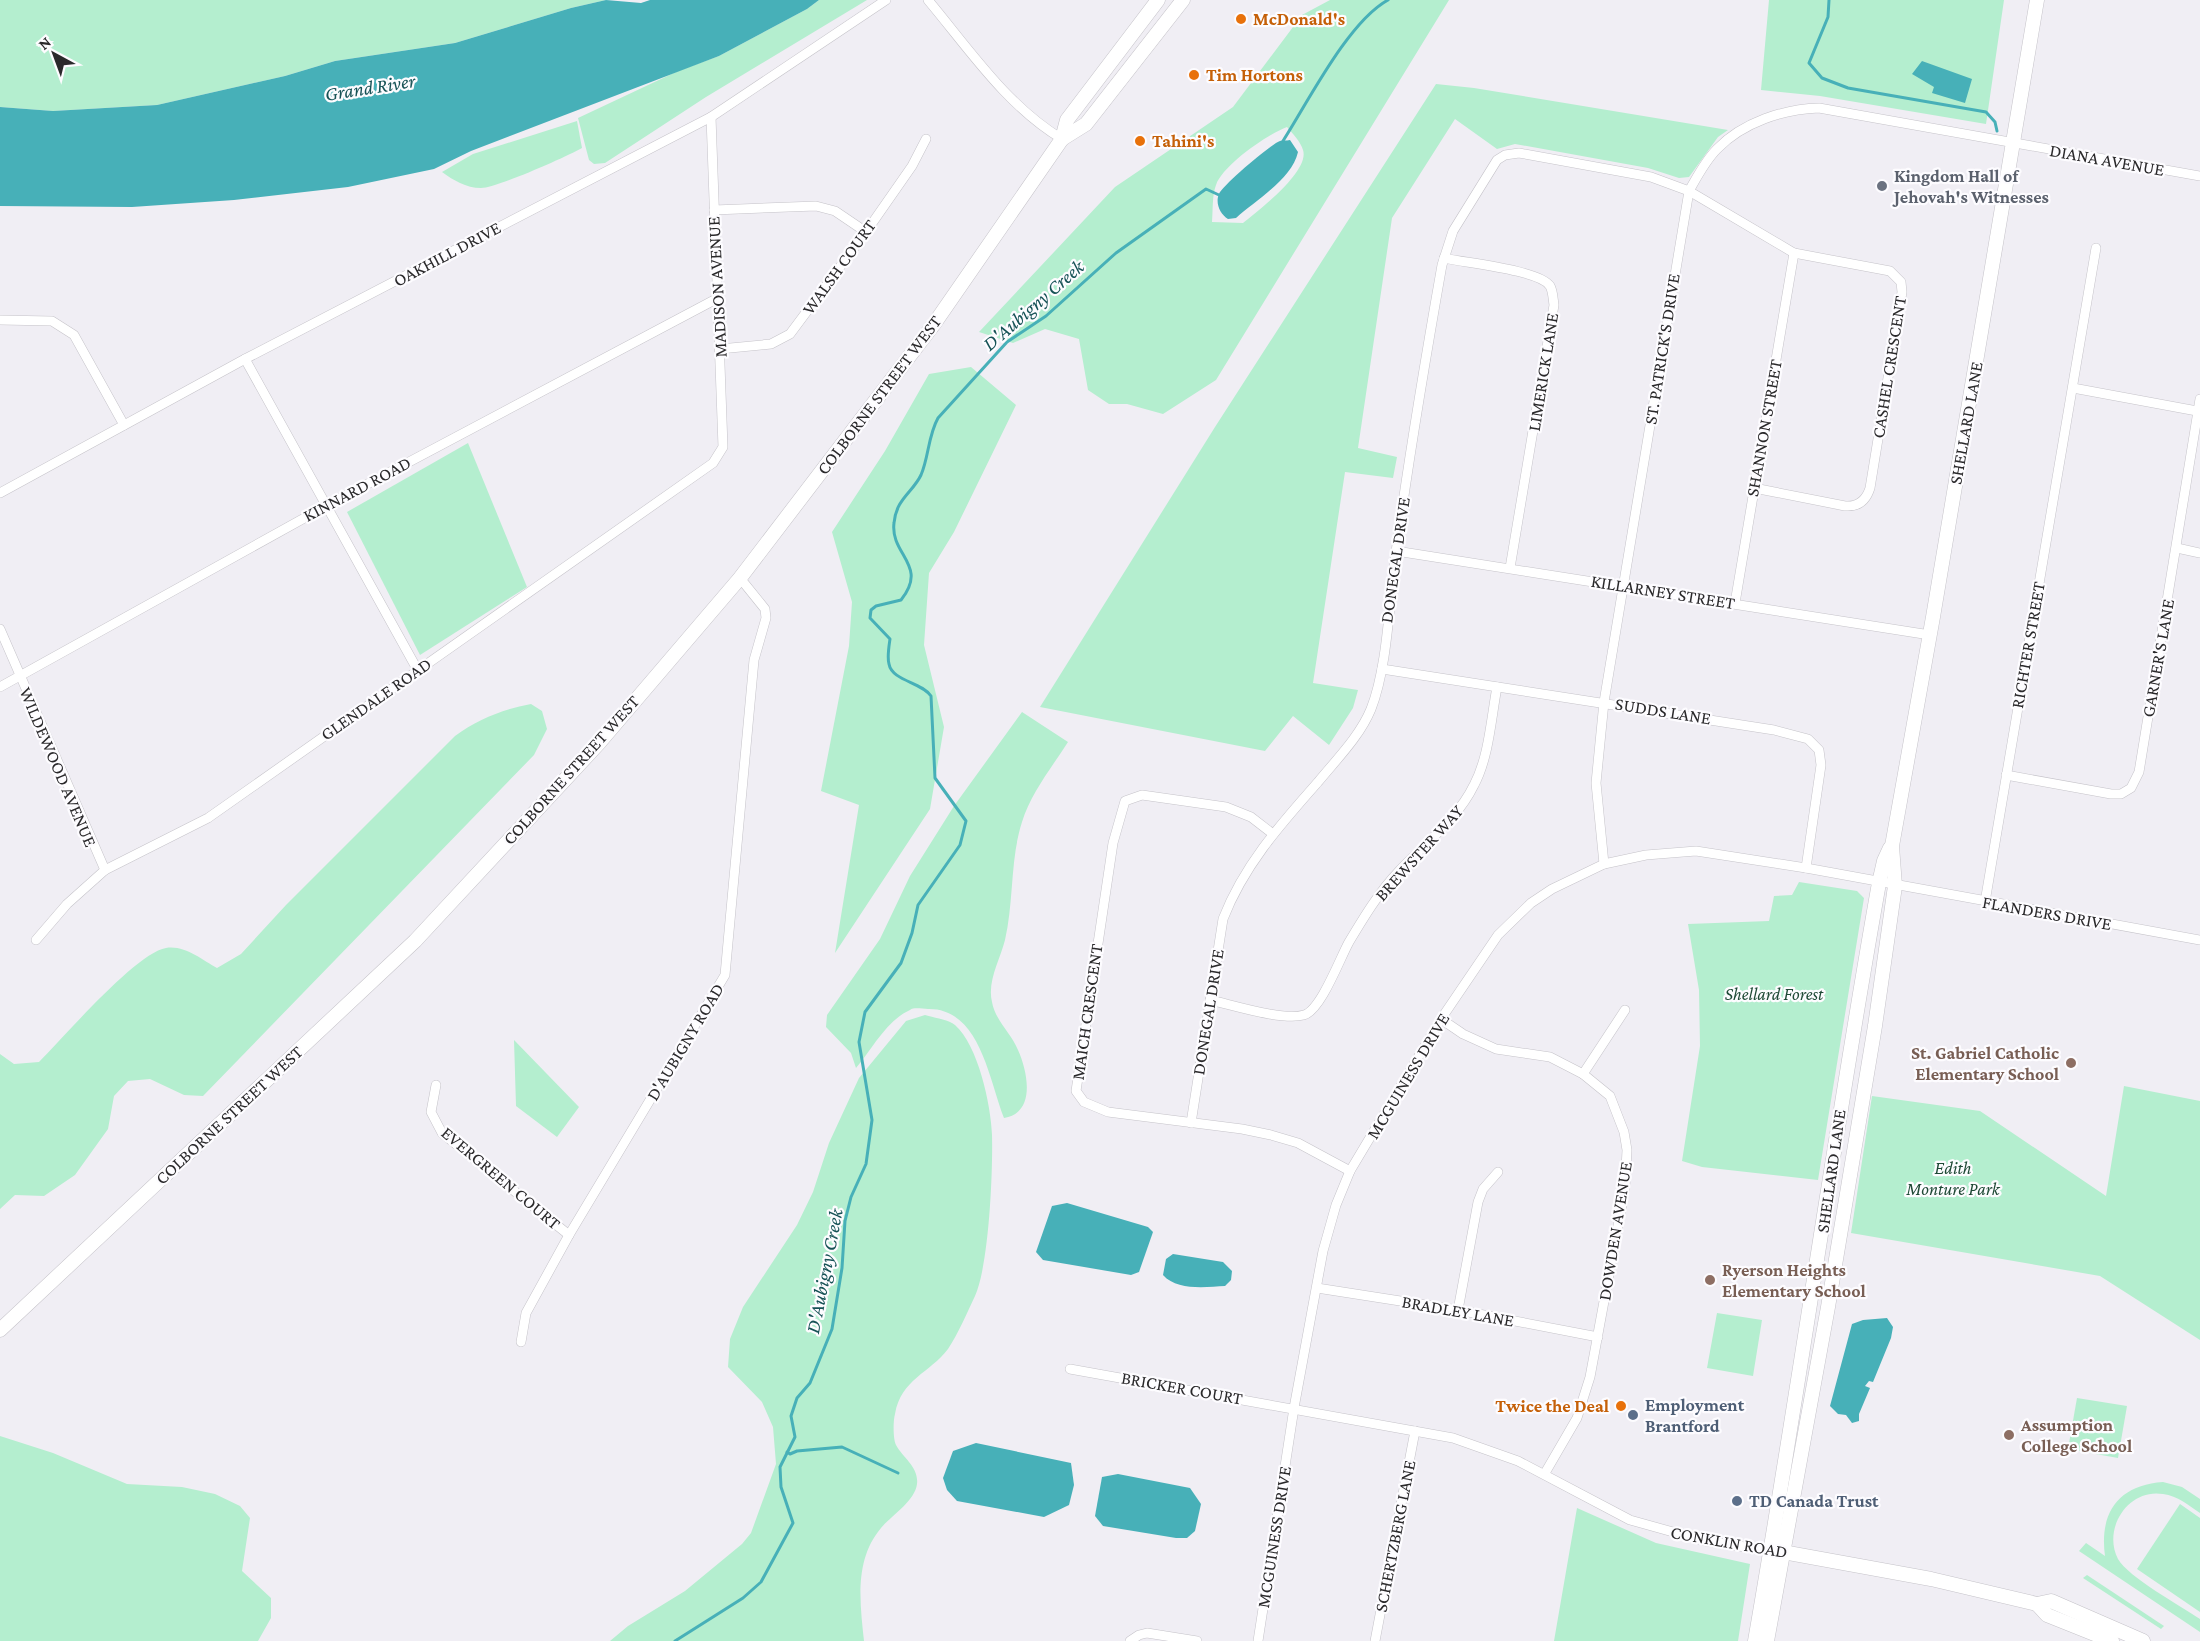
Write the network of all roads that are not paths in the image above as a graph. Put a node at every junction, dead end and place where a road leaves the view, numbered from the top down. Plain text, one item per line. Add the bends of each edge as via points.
1 (886, 0) edge
2 (928, 0) edge
3 (1158, 0) edge
4 (1183, 0) edge
5 (2037, 0) edge
6 (711, 117) junction
7 (926, 139) dead end
8 (1062, 139) junction
9 (2013, 144) junction
10 (2200, 176) edge
11 (1689, 191) junction
12 (714, 210) junction
13 (866, 232) junction
14 (2096, 248) dead end
15 (1794, 253) junction
16 (1444, 258) junction
17 (718, 298) junction
18 (0, 320) edge
19 (720, 349) junction
20 (245, 359) junction
21 (2073, 388) junction
22 (2200, 399) edge
23 (2198, 411) junction
24 (124, 425) junction
25 (717, 456) joint
26 (1754, 488) junction
27 (0, 493) edge
28 (326, 506) junction
29 (2177, 548) junction
30 (1396, 551) junction
31 (2200, 553) edge
32 (1510, 568) junction
33 (740, 578) junction
34 (1623, 586) junction
35 (1735, 603) junction
36 (0, 629) edge
37 (1930, 635) junction
38 (417, 669) junction
39 (1382, 669) junction
40 (19, 674) junction
41 (0, 687) edge
42 (1497, 687) junction
43 (1604, 702) junction
44 (2006, 775) junction
45 (1273, 834) junction
46 (1892, 846) junction
47 (1604, 864) junction
48 (1806, 868) junction
49 (105, 870) junction
50 (1879, 883) junction
51 (1895, 886) junction
52 (1985, 902) junction
53 (36, 940) dead end
54 (2200, 940) edge
55 (1210, 1000) junction
56 (1625, 1010) dead end
57 (1441, 1019) junction
58 (1583, 1074) junction
59 (436, 1085) dead end
60 (1191, 1123) junction
61 (1350, 1171) junction
62 (1498, 1172) dead end
63 (569, 1235) junction
64 (1317, 1287) junction
65 (1458, 1310) junction
66 (0, 1330) edge
67 (1598, 1337) junction
68 (521, 1342) dead end
69 (1070, 1369) dead end
70 (1294, 1408) junction
71 (1414, 1431) junction
72 (1545, 1473) junction
73 (1778, 1551) junction
74 (2037, 1604) junction
75 (1130, 1641) edge
76 (1197, 1641) edge
77 (1258, 1641) edge
78 (1375, 1641) edge
79 (1755, 1641) edge
80 (1767, 1641) edge
81 (2112, 1641) edge
82 (2143, 1641) edge

1 - 6 street, OAKHILL DRIVE
2 - 8 street via 1036,124
3 - 8 main road, COLBORNE STREET WEST via 1067,120
4 - 8 main road, COLBORNE STREET WEST via 1086,124
5 - 9 main road, SHELLARD LANE
6 - 12 street, MADISON AVENUE
6 - 20 street, OAKHILL DRIVE
7 - 13 street, WALSH COURT
8 - 33 main road, COLBORNE STREET WEST via 934,324
9 - 10 street, DIANA AVENUE
9 - 11 street, ST. PATRICK'S DRIVE via 1820,108 1797,109 1752,124 1726,140
9 - 37 main road, SHELLARD LANE
11 - 15 street, CASHEL CRESCENT
11 - 16 street, DONEGAL DRIVE via 1639,174 1512,153 1497,160 1453,231
11 - 34 street, ST. PATRICK'S DRIVE
12 - 13 street via 816,206 835,211
12 - 17 street, MADISON AVENUE
13 - 19 street, WALSH COURT via 790,334 771,344
14 - 21 street, RICHTER STREET
15 - 26 street, SHANNON STREET
15 - 26 street, CASHEL CRESCENT via 1890,271 1901,282 1870,488 1861,503 1850,507
16 - 30 street, DONEGAL DRIVE
16 - 32 street, LIMERICK LANE via 1535,274 1549,285 1552,294 1554,305
17 - 19 street, MADISON AVENUE
17 - 28 street, KINNARD ROAD
18 - 24 street via 52,321 74,335
19 - 25 street, MADISON AVENUE via 723,447
20 - 24 street, OAKHILL DRIVE
20 - 28 street
21 - 23 street
21 - 44 street, RICHTER STREET
22 - 23 street, GARNER'S LANE
23 - 29 street, GARNER'S LANE
24 - 27 street, OAKHILL DRIVE
25 - 38 street, GLENDALE ROAD via 713,463
26 - 35 street, SHANNON STREET
28 - 38 street
28 - 40 street, KINNARD ROAD
29 - 31 street
29 - 44 street, GARNER'S LANE via 2136,782 2121,794 2111,794
30 - 32 street, KILLARNEY STREET
30 - 39 street, DONEGAL DRIVE
32 - 34 street, KILLARNEY STREET
33 - 63 street, D'AUBIGNY ROAD via 761,601 766,618 754,660 725,975
33 - 66 main road, COLBORNE STREET WEST via 599,743 415,941
34 - 35 street, KILLARNEY STREET
34 - 43 street, ST. PATRICK'S DRIVE
35 - 37 street, KILLARNEY STREET
36 - 40 street, WILDEWOOD AVENUE
37 - 46 main road, SHELLARD LANE
38 - 49 street, GLENDALE ROAD via 208,818
39 - 42 street, SUDDS LANE
39 - 45 street, DONEGAL DRIVE via 1370,711 1356,734
40 - 41 street, KINNARD ROAD
40 - 49 street, WILDEWOOD AVENUE
42 - 43 street, SUDDS LANE
42 - 55 street, BREWSTER WAY via 1476,783 1456,813 1376,899 1317,1005 1306,1015 1288,1016
43 - 47 street, ST. PATRICK'S DRIVE via 1596,783
43 - 48 street, SUDDS LANE via 1808,739 1820,750 1821,765
44 - 52 street, RICHTER STREET
45 - 55 street, DONEGAL DRIVE via 1243,874 1223,919
45 - 60 street, MAICH CRESCENT via 1251,817 1226,807 1142,795 1125,801 1119,817 1076,1091 1079,1098 1094,1108
46 - 50 main road, SHELLARD LANE
46 - 51 main road, SHELLARD LANE
47 - 48 street, MCGUINESS DRIVE via 1646,855 1696,851
47 - 57 street, MCGUINESS DRIVE via 1552,889 1513,919
48 - 50 street, MCGUINESS DRIVE
49 - 53 street, GLENDALE ROAD via 67,904
50 - 51 street, MCGUINESS DRIVE
50 - 73 main road, SHELLARD LANE via 1839,1109
51 - 52 street, FLANDERS DRIVE
51 - 73 main road, SHELLARD LANE via 1875,1026
52 - 54 street, FLANDERS DRIVE
55 - 60 street, DONEGAL DRIVE
56 - 58 street
57 - 58 street, DOWDEN AVENUE via 1496,1049 1550,1057
57 - 61 street, MCGUINESS DRIVE
58 - 67 street, DOWDEN AVENUE via 1610,1096 1627,1150 1623,1198
59 - 63 street, EVERGREEN COURT via 431,1112 442,1133
60 - 61 street, MAICH CRESCENT via 1298,1143
61 - 64 street, MCGUINESS DRIVE via 1330,1222
62 - 65 street via 1483,1189 1478,1202
63 - 68 street, D'AUBIGNY ROAD via 526,1313
64 - 65 street, BRADLEY LANE
64 - 70 street, MCGUINESS DRIVE
65 - 67 street, BRADLEY LANE
67 - 72 street, DOWDEN AVENUE via 1577,1418
69 - 70 street, BRICKER COURT
70 - 71 street, CONKLIN ROAD
70 - 77 street, MCGUINESS DRIVE
71 - 72 street, CONKLIN ROAD via 1494,1450
71 - 78 street, SCHERTZBERG LANE
72 - 73 street, CONKLIN ROAD via 1630,1520 1705,1541
73 - 74 main road, CONKLIN ROAD via 1931,1579
73 - 79 main road, SHELLARD LANE
73 - 80 main road, SHELLARD LANE
74 - 81 main road, CONKLIN ROAD via 2047,1614
74 - 82 main road, CONKLIN ROAD via 2050,1601
75 - 76 street via 1147,1633

